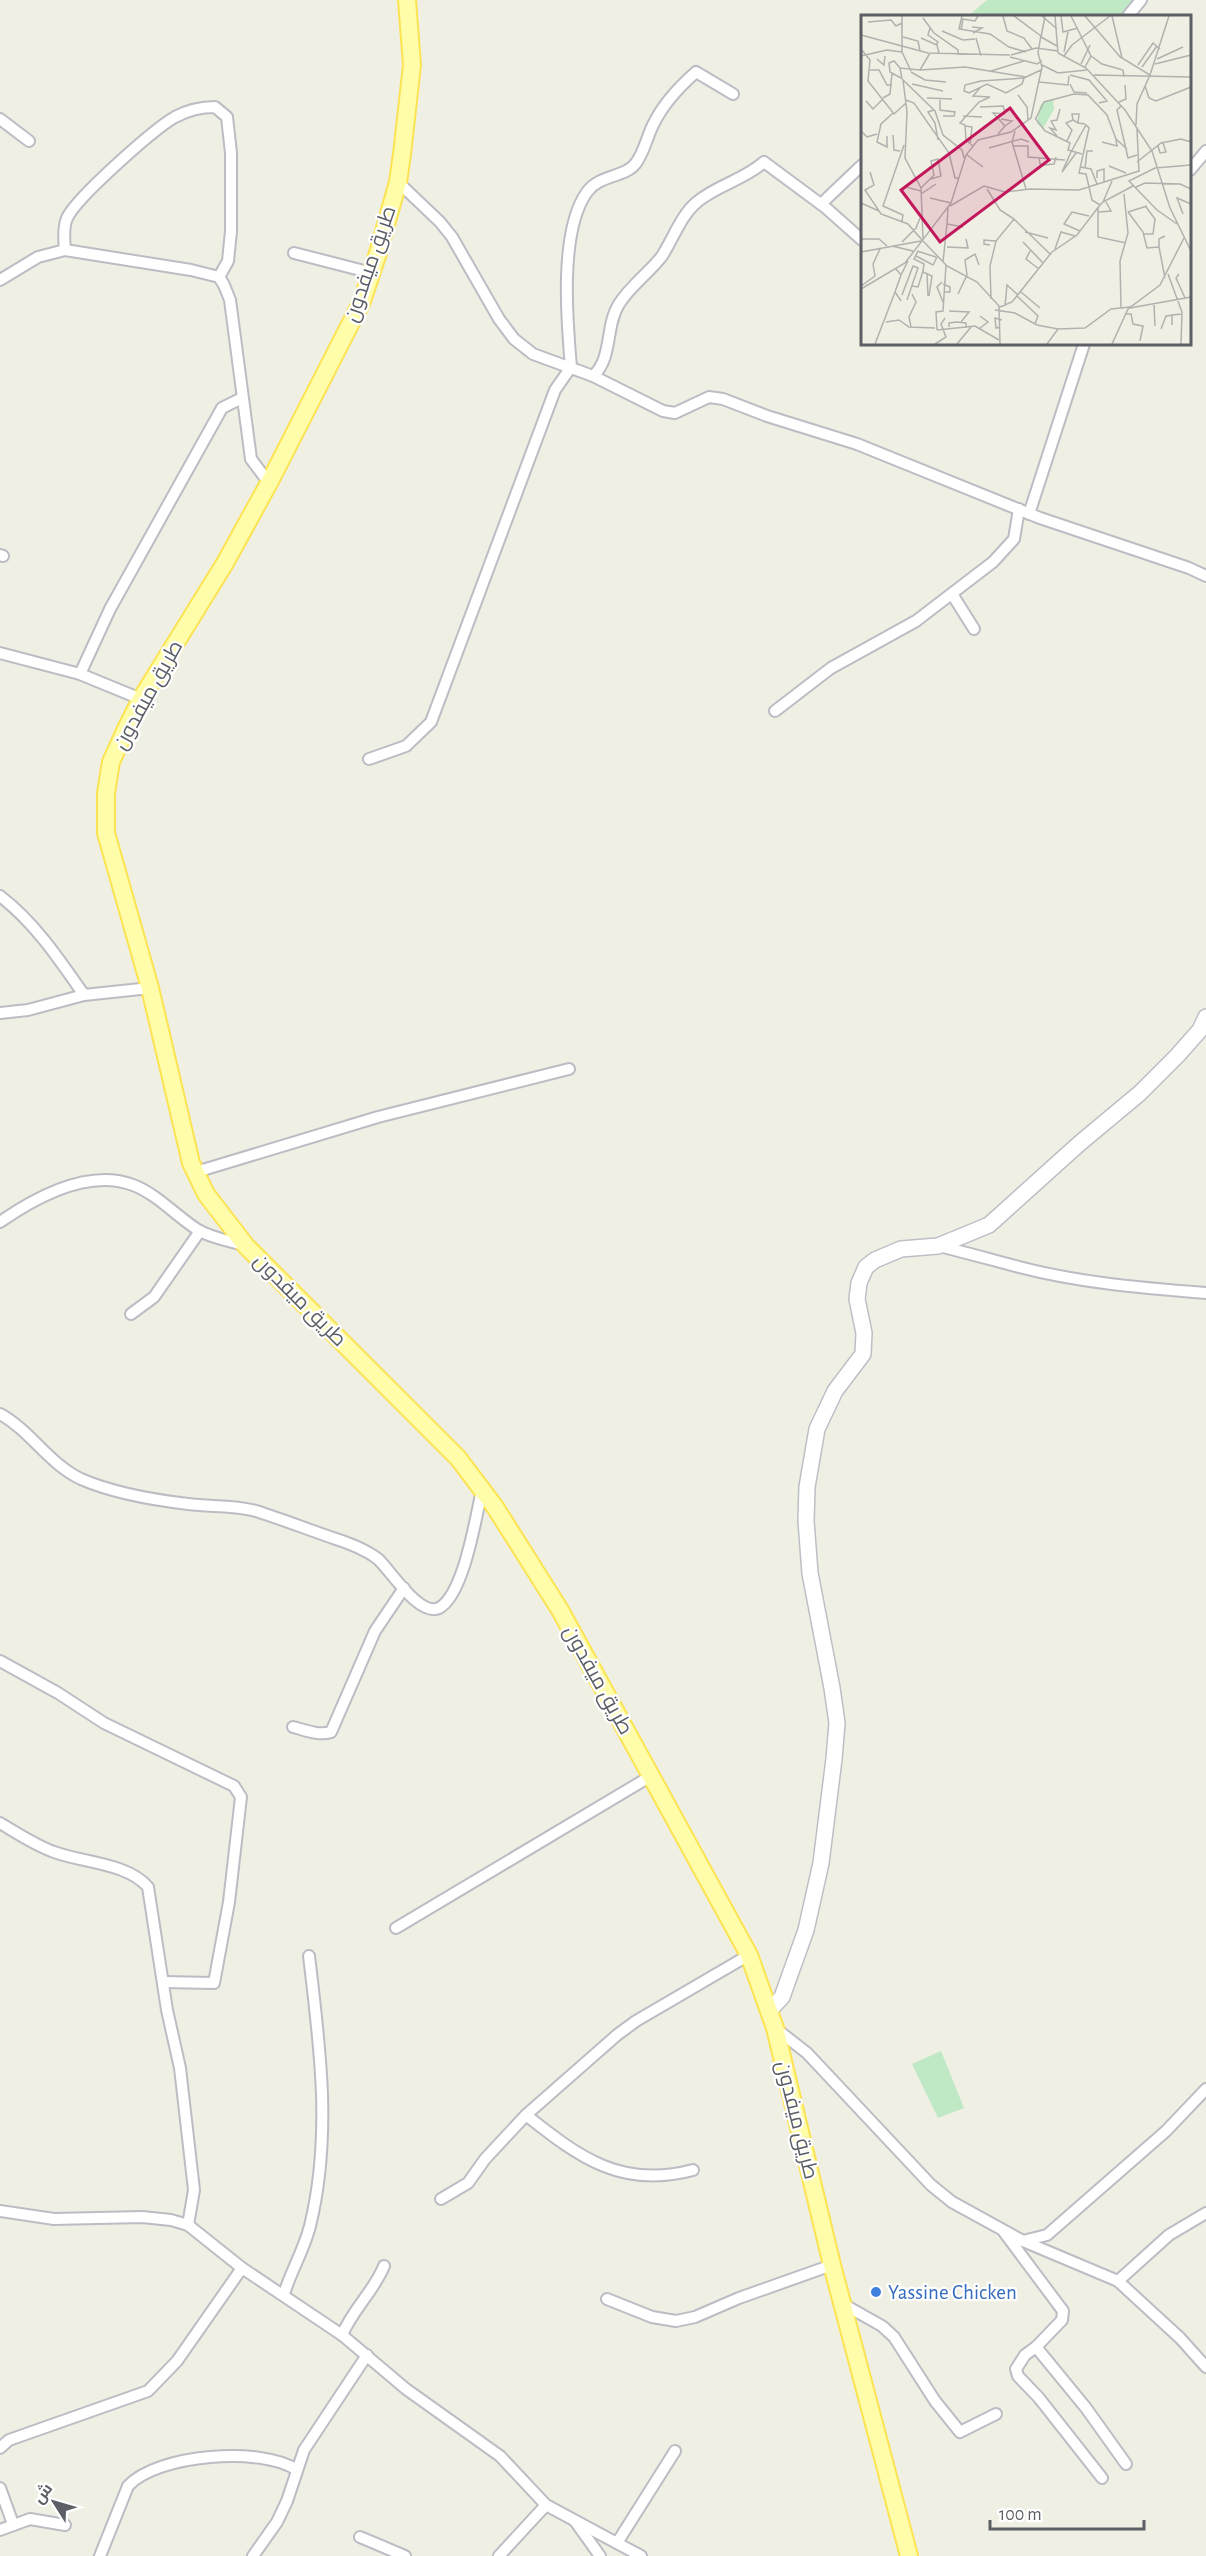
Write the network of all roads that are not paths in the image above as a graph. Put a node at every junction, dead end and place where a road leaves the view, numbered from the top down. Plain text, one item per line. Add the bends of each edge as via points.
1 (407, 0) edge
2 (1141, 0) edge
3 (1129, 15) edge
4 (733, 94) dead end
5 (0, 119) edge
6 (30, 141) dead end
7 (1206, 151) edge
8 (861, 166) edge
9 (1191, 169) edge
10 (398, 182) junction
11 (820, 204) junction
12 (861, 239) edge
13 (65, 250) junction
14 (294, 253) dead end
15 (372, 273) junction
16 (219, 277) junction
17 (0, 280) edge
18 (1084, 345) edge
19 (571, 367) junction
20 (593, 375) junction
21 (242, 398) junction
22 (269, 483) junction
23 (1024, 511) junction
24 (1206, 576) edge
25 (952, 594) junction
26 (974, 629) dead end
27 (0, 653) edge
28 (80, 674) junction
29 (141, 699) junction
30 (775, 711) dead end
31 (369, 759) dead end
32 (0, 896) edge
33 (150, 988) junction
34 (84, 995) junction
35 (0, 1013) edge
36 (1206, 1017) edge
37 (568, 1069) dead end
38 (196, 1172) junction
39 (0, 1222) edge
40 (200, 1231) junction
41 (246, 1246) junction
42 (939, 1246) junction
43 (1206, 1293) edge
44 (131, 1314) dead end
45 (0, 1414) edge
46 (482, 1490) junction
47 (404, 1588) junction
48 (0, 1661) edge
49 (293, 1727) dead end
50 (651, 1776) junction
51 (0, 1823) edge
52 (396, 1928) dead end
53 (749, 1955) junction
54 (309, 1956) dead end
55 (163, 1982) junction
56 (770, 2010) junction
57 (775, 2028) junction
58 (1206, 2089) edge
59 (526, 2115) junction
60 (693, 2170) dead end
61 (441, 2199) dead end
62 (0, 2211) edge
63 (1206, 2213) edge
64 (188, 2225) junction
65 (1002, 2229) junction
66 (1023, 2241) junction
67 (832, 2265) junction
68 (384, 2266) dead end
69 (242, 2268) junction
70 (1118, 2281) junction
71 (284, 2294) junction
72 (607, 2299) dead end
73 (843, 2304) junction
74 (342, 2335) junction
75 (1036, 2347) junction
76 (367, 2355) junction
77 (1206, 2367) edge
78 (996, 2414) dead end
79 (0, 2448) edge
80 (675, 2451) dead end
81 (1126, 2464) dead end
82 (297, 2470) junction
83 (1102, 2478) dead end
84 (0, 2488) edge
85 (546, 2505) junction
86 (574, 2518) junction
87 (13, 2524) junction
88 (65, 2525) dead end
89 (0, 2530) edge
90 (360, 2537) dead end
91 (617, 2543) junction
92 (100, 2556) edge
93 (253, 2556) edge
94 (405, 2556) edge
95 (499, 2556) edge
96 (600, 2556) edge
97 (641, 2556) edge
98 (909, 2556) edge

1 - 10 main road, طريق ميفدون via 412,66
2 - 3 street
4 - 19 street via 696,72 654,122 639,160 631,169 599,180 587,192 575,215 569,248
5 - 6 street
7 - 9 street
8 - 11 street
10 - 15 main road, طريق ميفدون
10 - 19 street via 452,237 514,339 534,354
11 - 12 street
11 - 20 street via 764,162 753,172 696,202 662,255 620,303 610,325 602,368
13 - 16 street
13 - 16 street via 67,218 88,192 173,118 191,110 215,107 227,117 231,153 231,231 228,261
13 - 17 street via 38,257
14 - 15 street
15 - 22 main road, طريق ميفدون via 362,302
16 - 21 street via 230,300
18 - 23 street
19 - 20 street
19 - 31 street via 555,390 431,722 406,746
20 - 23 street via 663,411 675,413 709,397 723,399 857,444
21 - 22 street via 251,459
21 - 28 street via 222,408 110,609
22 - 29 main road, طريق ميفدون
23 - 24 street
23 - 25 street via 1014,539 993,562
25 - 26 street
25 - 30 street via 916,621 831,668
27 - 28 street
28 - 29 street
29 - 33 main road, طريق ميفدون via 111,762 105,813 116,872
32 - 34 street via 41,936
33 - 34 street
33 - 38 main road, طريق ميفدون via 177,1110
34 - 35 street
36 - 42 street via 1200,1030 1140,1093 1006,1211 989,1225
37 - 38 street via 378,1117
38 - 41 main road, طريق ميفدون via 207,1194
39 - 40 street via 59,1189 90,1181 111,1181 133,1185
40 - 41 street
40 - 44 street via 154,1297
41 - 46 main road, طريق ميفدون via 429,1428
42 - 43 street via 1069,1277
42 - 56 street via 901,1249 866,1267 856,1299 864,1333 863,1353 835,1391 815,1437 807,1487 810,1573 837,1723 821,1863 806,1930 784,1991
45 - 47 street via 63,1469 84,1480 131,1494 257,1511 354,1545 377,1559
46 - 47 street via 467,1559 445,1603 430,1609
46 - 50 main road, طريق ميفدون via 560,1610
47 - 49 street via 375,1631 331,1732
48 - 55 street via 105,1723 234,1786 241,1797 214,1983
50 - 52 street
50 - 53 main road, طريق ميفدون
51 - 55 street via 52,1851 140,1877 148,1887
53 - 56 main road, طريق ميفدون
53 - 59 street via 636,2022
54 - 71 street via 322,2071 322,2157 311,2225
55 - 64 street via 180,2068 194,2190
56 - 57 main road, طريق ميفدون
57 - 65 street via 807,2053 931,2185 952,2202
57 - 67 main road, طريق ميفدون
58 - 66 street via 1166,2131 1047,2235
59 - 60 street via 591,2160 622,2174 670,2176
59 - 61 street via 468,2183
62 - 64 street via 54,2219 142,2217
63 - 70 street via 1169,2235
64 - 69 street
65 - 66 street
65 - 75 street via 1063,2311 1062,2320
66 - 70 street
67 - 72 street via 676,2321 652,2318
67 - 73 main road, طريق ميفدون
68 - 74 street
69 - 71 street
69 - 79 street via 177,2361 148,2391 9,2440
70 - 77 street
71 - 74 street
73 - 78 street via 894,2337 960,2432
73 - 98 main road, طريق ميفدون
74 - 76 street
75 - 81 street
75 - 83 street via 1016,2369 1018,2376
76 - 82 street via 304,2450
76 - 85 street via 500,2456
80 - 91 street
82 - 92 street via 286,2462 223,2456 180,2461 160,2468 128,2486
82 - 93 street via 277,2522
84 - 87 street
85 - 86 street
85 - 95 street
86 - 91 street
86 - 96 street
87 - 88 street via 30,2519
87 - 89 street
90 - 94 street
91 - 97 street

